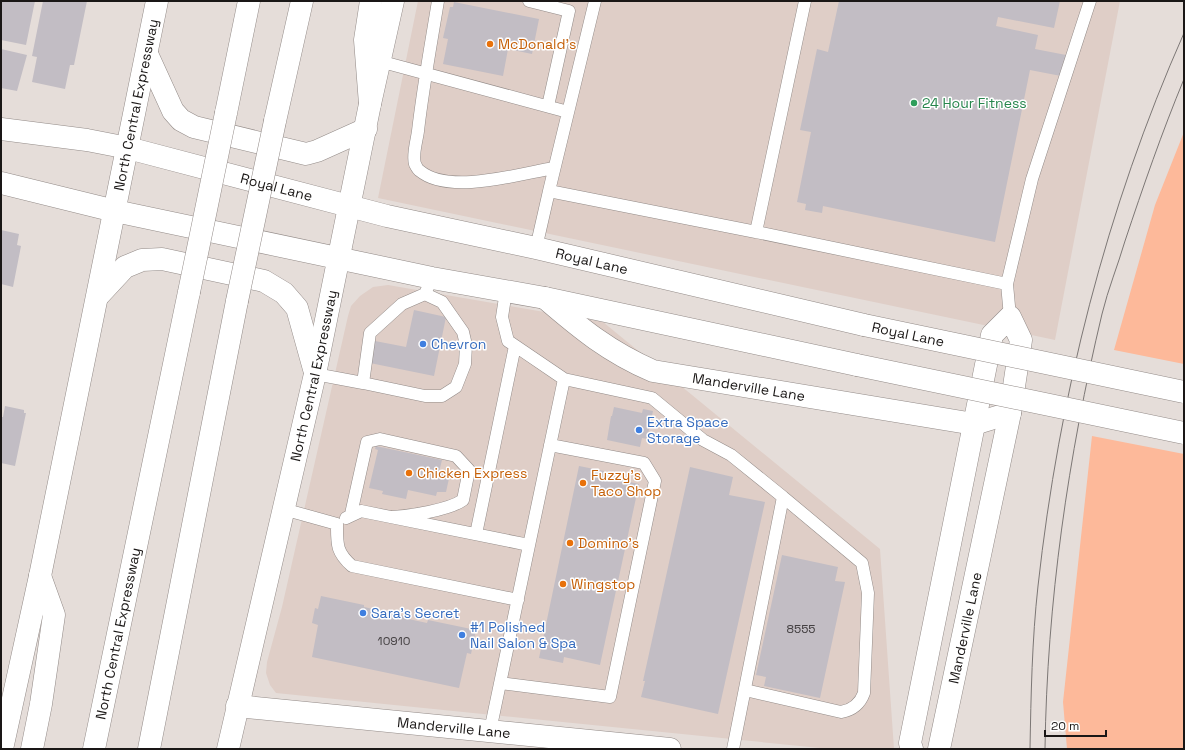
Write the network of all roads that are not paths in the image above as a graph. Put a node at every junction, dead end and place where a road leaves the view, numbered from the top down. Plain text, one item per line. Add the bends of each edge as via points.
1 (157, 1) edge
2 (250, 1) edge
3 (302, 1) edge
4 (372, 1) edge
5 (393, 1) edge
6 (438, 1) edge
7 (529, 1) edge
8 (595, 1) edge
9 (805, 1) edge
10 (1090, 1) edge
11 (147, 54) junction
12 (379, 61) junction
13 (425, 74) junction
14 (370, 104) junction
15 (548, 106) junction
16 (568, 112) junction
17 (1, 129) edge
18 (366, 129) junction
19 (128, 148) junction
20 (554, 168) junction
21 (1, 183) edge
22 (549, 191) junction
23 (350, 205) junction
24 (115, 212) junction
25 (756, 232) junction
26 (536, 248) junction
27 (338, 258) junction
28 (1007, 284) junction
29 (429, 286) junction
30 (506, 291) junction
31 (98, 296) junction
32 (545, 298) junction
33 (1010, 317) junction
34 (515, 346) junction
35 (315, 374) junction
36 (564, 379) junction
37 (363, 383) junction
38 (1184, 392) edge
39 (1010, 414) junction
40 (974, 424) junction
41 (1184, 433) edge
42 (550, 445) junction
43 (783, 497) junction
44 (284, 509) junction
45 (351, 514) junction
46 (392, 517) junction
47 (337, 524) junction
48 (476, 534) junction
49 (529, 545) junction
50 (40, 576) junction
51 (518, 600) junction
52 (500, 683) junction
53 (745, 690) junction
54 (237, 706) junction
55 (490, 731) junction
56 (557, 743) edge
57 (2, 749) edge
58 (32, 749) edge
59 (94, 749) edge
60 (149, 749) edge
61 (228, 749) edge
62 (670, 749) edge
63 (733, 749) edge
64 (912, 749) edge
65 (939, 749) edge

1 - 11 main road, North Central Expressway
2 - 59 main road, North Central Expressway, bridge
3 - 60 main road, bridge via 237,301
4 - 14 main road via 364,40
5 - 12 main road, North Central Expressway
6 - 13 lane
7 - 15 lane via 569,10
8 - 16 lane
9 - 25 lane
10 - 28 lane via 1032,179
11 - 18 main road via 173,111 181,120 194,127 306,154
11 - 19 main road, North Central Expressway
12 - 13 lane
12 - 14 main road, North Central Expressway
13 - 15 lane
13 - 20 lane via 414,163 418,170 444,181 465,183
14 - 18 main road, North Central Expressway
15 - 16 lane
16 - 20 lane
17 - 19 main road, Royal Lane
18 - 23 main road, North Central Expressway
19 - 23 main road, Royal Lane
19 - 24 main road, North Central Expressway
20 - 22 lane
21 - 24 main road
22 - 25 lane
22 - 26 lane
23 - 26 main road, Royal Lane via 387,216
23 - 27 main road, North Central Expressway
24 - 27 main road
24 - 31 main road, North Central Expressway
25 - 28 lane
26 - 38 main road, Royal Lane, bridge via 864,326
27 - 29 main road
27 - 35 main road, North Central Expressway
28 - 33 lane
29 - 30 main road
29 - 37 lane via 402,304 370,333
29 - 37 lane via 463,332 466,345 465,364 456,388 442,396 426,396
30 - 32 main road
30 - 34 lane via 502,317 508,341
31 - 35 main road via 125,267 142,260 162,259 264,281 284,292 297,308
31 - 50 main road, North Central Expressway
32 - 40 main road, Manderville Lane via 602,345 625,359 653,371
32 - 41 main road, bridge
33 - 39 main road, Manderville Lane via 1021,340
33 - 40 main road via 992,335
34 - 36 lane
34 - 48 lane
35 - 37 lane
35 - 44 main road, North Central Expressway
36 - 42 lane
36 - 43 lane via 652,398 703,440 731,455
39 - 40 main road, Manderville Lane
39 - 65 main road, Manderville Lane
40 - 64 main road via 910,743
42 - 49 lane
42 - 52 lane via 644,463 655,481 610,697
43 - 53 lane
43 - 53 lane via 862,563 868,593 864,693 861,702 855,707 841,712
44 - 47 lane
44 - 54 main road, North Central Expressway
45 - 46 lane via 361,511
45 - 46 lane via 367,442 380,439 456,456 470,470 463,500 455,506 412,516
45 - 47 lane
46 - 48 lane
47 - 51 lane via 337,545 342,557 352,566
48 - 49 lane
49 - 51 lane
50 - 57 main road, North Central Expressway
50 - 58 main road via 54,615
51 - 52 lane
52 - 55 lane
53 - 63 lane
54 - 55 main road, Manderville Lane
54 - 61 main road, North Central Expressway
55 - 56 main road, Manderville Lane
56 - 62 main road, Manderville Lane

